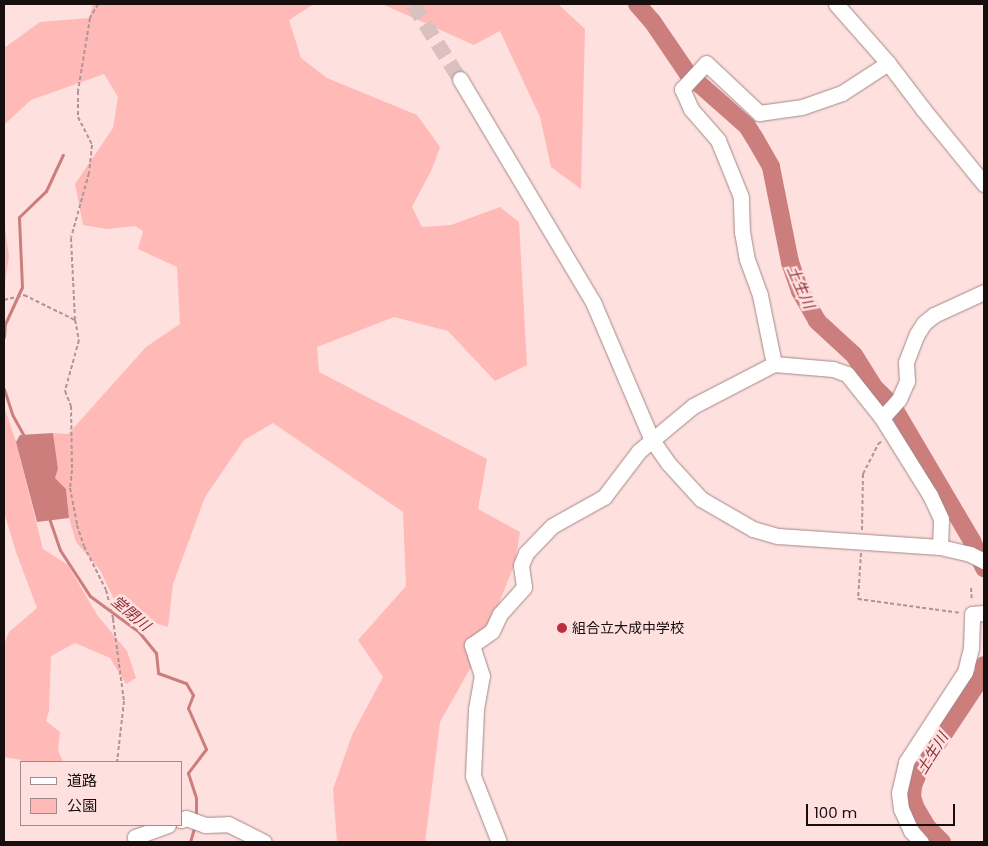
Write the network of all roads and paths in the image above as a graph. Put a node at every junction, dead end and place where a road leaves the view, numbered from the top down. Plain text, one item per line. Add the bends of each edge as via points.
1 (98, 4) edge
2 (836, 4) edge
3 (888, 63) junction
4 (460, 80) tunnel mouth
5 (982, 175) edge
6 (984, 292) edge
7 (4, 300) edge
8 (74, 320) junction
9 (774, 364) junction
10 (882, 418) junction
11 (652, 440) junction
12 (940, 547) junction
13 (984, 561) edge
14 (984, 613) edge
15 (117, 761) edge
16 (182, 820) edge
17 (166, 826) edge
18 (136, 839) edge
19 (264, 842) edge
20 (499, 842) edge
21 (921, 842) edge

1 - 8 path via 90,18 78,90 78,117 92,144 89,173 71,238
2 - 3 street
3 - 5 street
3 - 9 street via 842,92 802,107 759,113 706,63 682,89 691,109 718,140 741,197 746,260 760,295
4 - 11 street via 593,302
6 - 10 street via 934,315 924,323 906,362 907,381 899,399
7 - 8 path via 24,295
8 - 15 path via 79,340 64,391 71,406 70,488 84,546 106,590 113,619 124,700
9 - 10 street via 833,369 847,374
9 - 11 street via 693,406
10 - 12 street via 930,495 941,519
11 - 12 street via 668,464 701,499 753,529 778,536
11 - 20 street via 639,451 604,496 552,526 526,553 521,565 524,587 500,614 492,631 472,645 482,676 476,710 473,776
12 - 13 street
14 - 21 street via 972,614 971,648 965,672 906,762 899,793 901,810 910,831
16 - 19 street via 205,825 228,824
17 - 18 street

